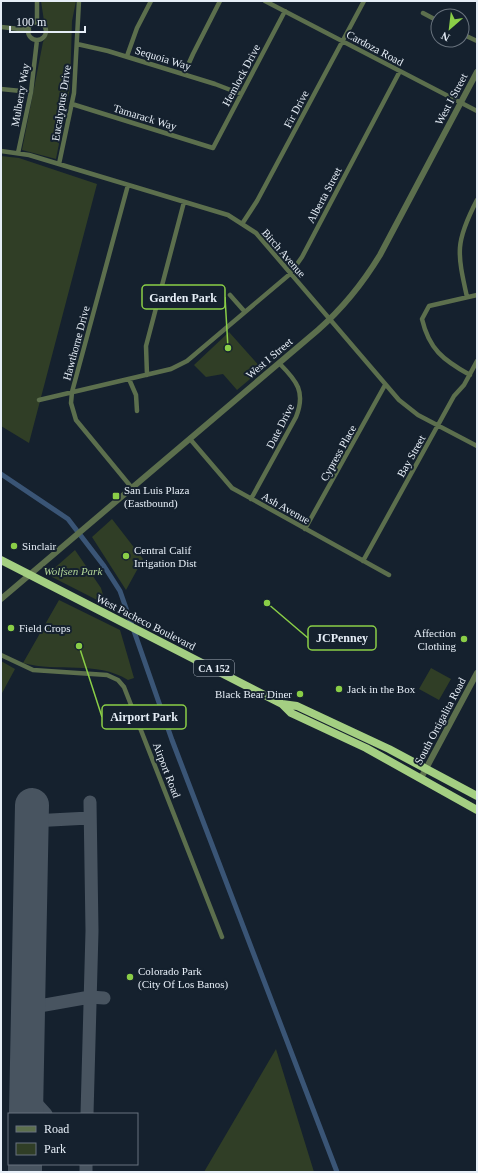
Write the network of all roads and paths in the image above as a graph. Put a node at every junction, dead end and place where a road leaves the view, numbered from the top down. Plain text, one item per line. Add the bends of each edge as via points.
1 (37, 1) edge
2 (79, 1) edge
3 (151, 1) edge
4 (220, 1) edge
5 (265, 1) edge
6 (364, 1) edge
7 (285, 12) junction
8 (423, 13) dead end
9 (430, 17) edge
10 (37, 22) junction
11 (1, 27) edge
12 (29, 30) junction
13 (37, 40) junction
14 (342, 41) junction
15 (77, 44) junction
16 (127, 56) junction
17 (400, 71) junction
18 (477, 72) edge
19 (184, 74) junction
20 (1, 89) edge
21 (31, 92) junction
22 (241, 94) junction
23 (461, 103) junction
24 (72, 104) junction
25 (477, 111) edge
26 (213, 148) joint
27 (1, 151) edge
28 (18, 153) junction
29 (59, 164) junction
30 (128, 185) junction
31 (477, 200) edge
32 (184, 202) junction
33 (242, 224) junction
34 (290, 274) junction
35 (230, 295) dead end
36 (477, 295) edge
37 (468, 297) junction
38 (245, 312) junction
39 (330, 320) junction
40 (477, 361) edge
41 (279, 363) junction
42 (147, 375) junction
43 (470, 375) junction
44 (129, 379) junction
45 (385, 385) junction
46 (72, 392) junction
47 (39, 400) dead end
48 (136, 411) dead end
49 (438, 426) junction
50 (190, 439) junction
51 (477, 446) edge
52 (132, 488) junction
53 (251, 499) junction
54 (305, 529) junction
55 (1, 560) edge
56 (363, 561) junction
57 (389, 575) dead end
58 (30, 576) junction
59 (1, 599) edge
60 (1, 655) edge
61 (477, 673) edge
62 (282, 704) junction
63 (426, 768) junction
64 (421, 778) junction
65 (477, 796) edge
66 (477, 810) edge
67 (222, 937) dead end

1 - 10 street
2 - 15 street, Eucalyptus Drive
3 - 16 street via 137,28
4 - 19 street
5 - 7 street, Cardoza Road
6 - 14 street, Fir Drive
7 - 14 street, Cardoza Road
7 - 22 street, Hemlock Drive
8 - 9 street
10 - 12 street
10 - 13 street via 43,24 46,33
11 - 12 street
12 - 13 street via 30,36
13 - 21 street, Mulberry Way
14 - 17 street, Cardoza Road
14 - 33 street, Fir Drive via 257,201
15 - 16 street, Sequoia Way
15 - 24 street, Eucalyptus Drive
16 - 19 street, Sequoia Way
17 - 23 street, Cardoza Road
17 - 34 street, Alberta Street via 302,257
18 - 23 street, West I Street
19 - 22 street, Sequoia Way
20 - 21 street
21 - 28 street, Mulberry Way
22 - 26 street, Hemlock Drive
23 - 25 street, Cardoza Road
23 - 39 street, West I Street via 376,261 359,287
24 - 26 street, Tamarack Way
24 - 29 street, Eucalyptus Drive
27 - 28 street, Birch Avenue
28 - 29 street, Birch Avenue
29 - 30 street, Birch Avenue
30 - 32 street, Birch Avenue
30 - 46 street, Hawthorne Drive
31 - 37 street via 463,227 459,245 459,263
32 - 33 street, Birch Avenue via 228,215
32 - 42 street via 146,346
33 - 34 street, Birch Avenue via 256,233
34 - 38 street, Alberta Street
34 - 39 street, Birch Avenue
35 - 38 street
36 - 37 street
37 - 43 street via 429,306 422,319 427,337 436,352
38 - 42 street, Alberta Street via 187,361 171,370
39 - 41 street, West I Street
39 - 45 street, Birch Avenue
40 - 43 street, Bay Street
41 - 50 street, West I Street
41 - 53 street, Date Drive via 293,377 301,405
42 - 44 street, Alberta Street
43 - 49 street, Bay Street via 454,396
44 - 46 street, Alberta Street
44 - 48 street via 136,395
45 - 49 street, Birch Avenue via 406,406
45 - 54 street, Cypress Place
46 - 47 street, Alberta Street
46 - 52 street, Hawthorne Drive via 71,403 76,420
49 - 51 street, Birch Avenue
49 - 56 street, Bay Street
50 - 52 street, West I Street
50 - 53 street, Ash Avenue via 232,488
52 - 58 street, West I Street
53 - 54 street, Ash Avenue
54 - 56 street, Ash Avenue
55 - 58 highway, West Pacheco Boulevard / CA 152
56 - 57 street, Ash Avenue
58 - 59 street, West I Street
58 - 62 highway, West Pacheco Boulevard / CA 152
60 - 67 street, Airport Road via 33,670 106,675 118,680 124,687
61 - 63 street, South Ortigalita Road
62 - 63 highway, West Pacheco Boulevard / CA 152 via 297,706
62 - 64 highway, West Pacheco Boulevard / CA 152 via 291,713 366,748
63 - 64 street, South Ortigalita Road
63 - 65 highway, West Pacheco Boulevard / CA 152
64 - 66 highway, West Pacheco Boulevard / CA 152

